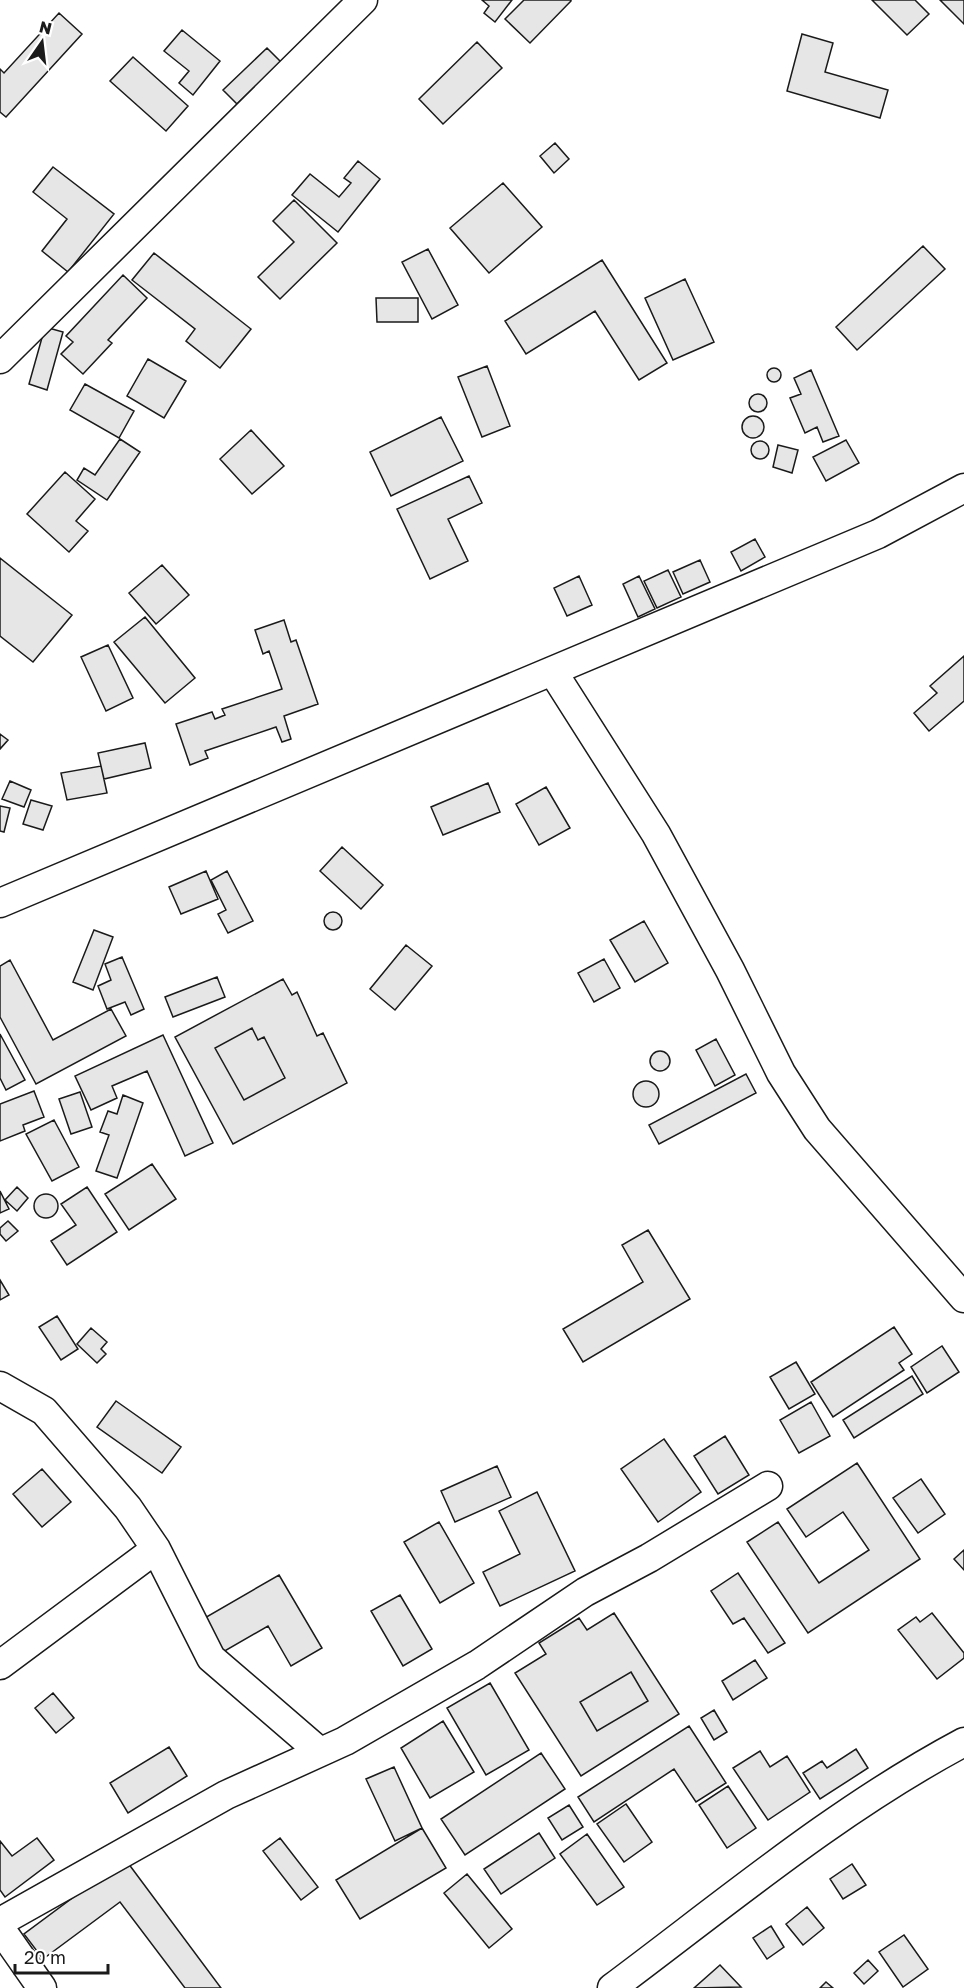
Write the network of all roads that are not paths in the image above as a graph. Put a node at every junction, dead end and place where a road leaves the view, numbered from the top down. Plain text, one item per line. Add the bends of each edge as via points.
1 (363, 0) edge
2 (0, 359) edge
3 (964, 488) edge
4 (554, 672) junction
5 (0, 903) edge
6 (964, 1298) edge
7 (0, 1386) edge
8 (768, 1486) dead end
9 (156, 1549) junction
10 (0, 1665) edge
11 (964, 1742) edge
12 (320, 1752) junction
13 (0, 1922) edge
14 (0, 1928) edge
15 (42, 1988) edge
16 (612, 1988) edge

1 - 2 street
3 - 4 street via 878,534
4 - 5 street
4 - 6 street via 656,834 781,1073 817,1129
7 - 9 street via 44,1411 128,1508
8 - 12 street via 585,1592 477,1665
9 - 10 street
9 - 12 street via 211,1658
11 - 16 street via 911,1770
12 - 13 street via 226,1795
14 - 15 street

